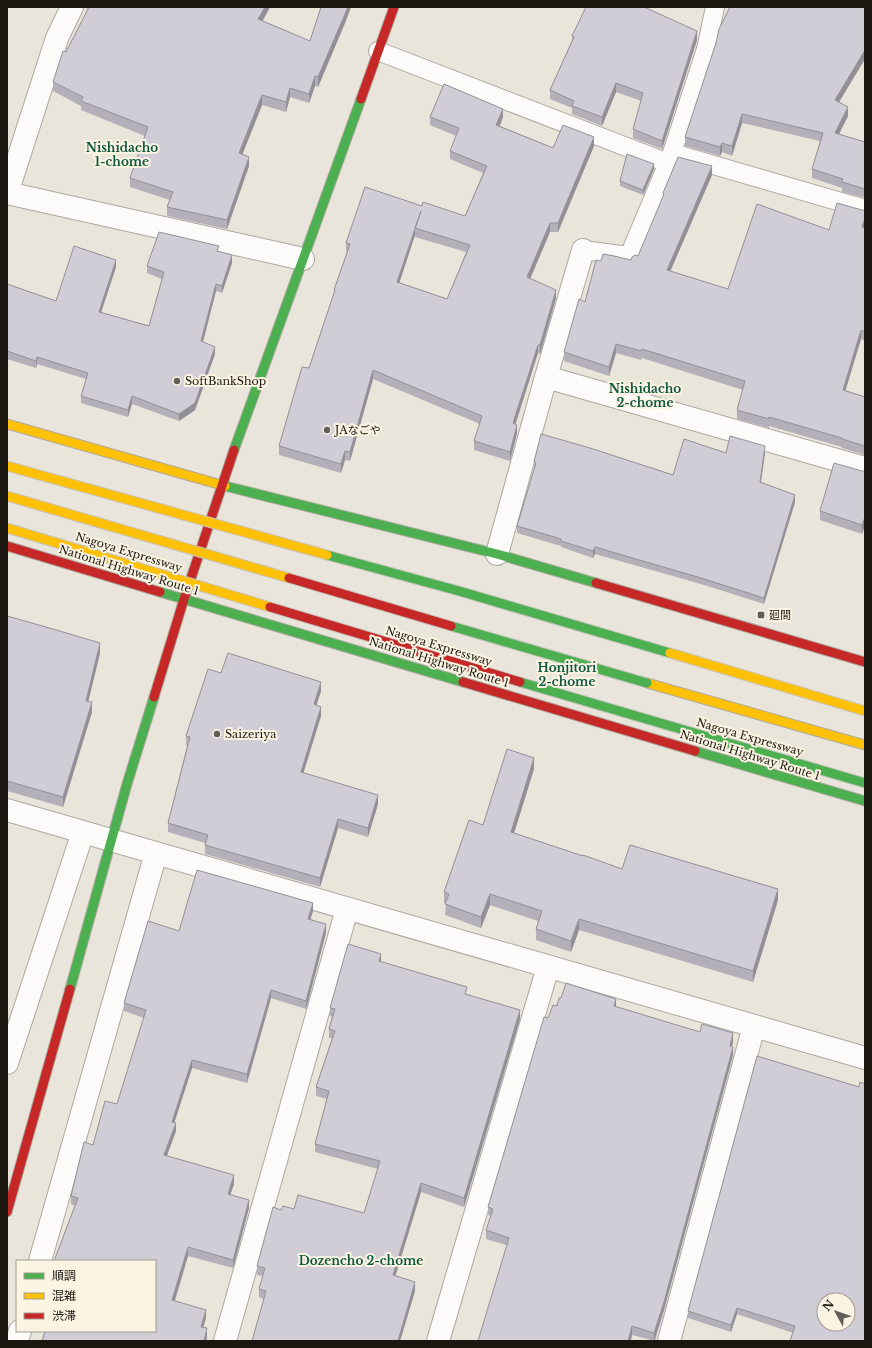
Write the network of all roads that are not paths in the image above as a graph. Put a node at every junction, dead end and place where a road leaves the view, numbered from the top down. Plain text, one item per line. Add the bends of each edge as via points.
1 (72, 7) edge
2 (394, 7) edge
3 (715, 7) edge
4 (378, 51) junction
5 (670, 158) junction
6 (7, 193) edge
7 (865, 209) edge
8 (583, 250) joint
9 (303, 259) junction
10 (546, 377) junction
11 (7, 424) edge
12 (7, 466) edge
13 (865, 468) edge
14 (221, 485) junction
15 (7, 496) edge
16 (7, 528) edge
17 (7, 546) edge
18 (497, 554) junction
19 (184, 599) junction
20 (865, 662) edge
21 (865, 711) edge
22 (865, 745) edge
23 (865, 784) edge
24 (865, 801) edge
25 (7, 810) edge
26 (83, 832) junction
27 (112, 840) junction
28 (156, 853) junction
29 (347, 909) junction
30 (548, 967) junction
31 (754, 1026) junction
32 (865, 1058) edge
33 (7, 1063) edge
34 (7, 1212) edge
35 (40, 1260) edge
36 (225, 1341) edge
37 (438, 1341) edge
38 (669, 1341) edge

1 - 6 street via 58,38
2 - 4 main road
3 - 5 lane via 706,49
4 - 5 lane
4 - 9 main road
5 - 7 lane
5 - 8 lane via 629,256
6 - 9 street
8 - 10 street
9 - 14 main road
10 - 13 street
10 - 18 street
11 - 14 main road
12 - 21 main road, bridge via 459,591
14 - 18 main road
14 - 19 main road
15 - 22 main road, bridge
16 - 23 main road, Nagoya Expressway, bridge
17 - 19 main road, National Highway Route 1
18 - 20 main road
19 - 24 main road, National Highway Route 1
19 - 27 main road
25 - 26 street
26 - 27 street
26 - 33 street
27 - 28 street
27 - 34 main road
28 - 29 street
28 - 35 street
29 - 30 street
29 - 36 street
30 - 31 street
30 - 37 street
31 - 32 street
31 - 38 street

